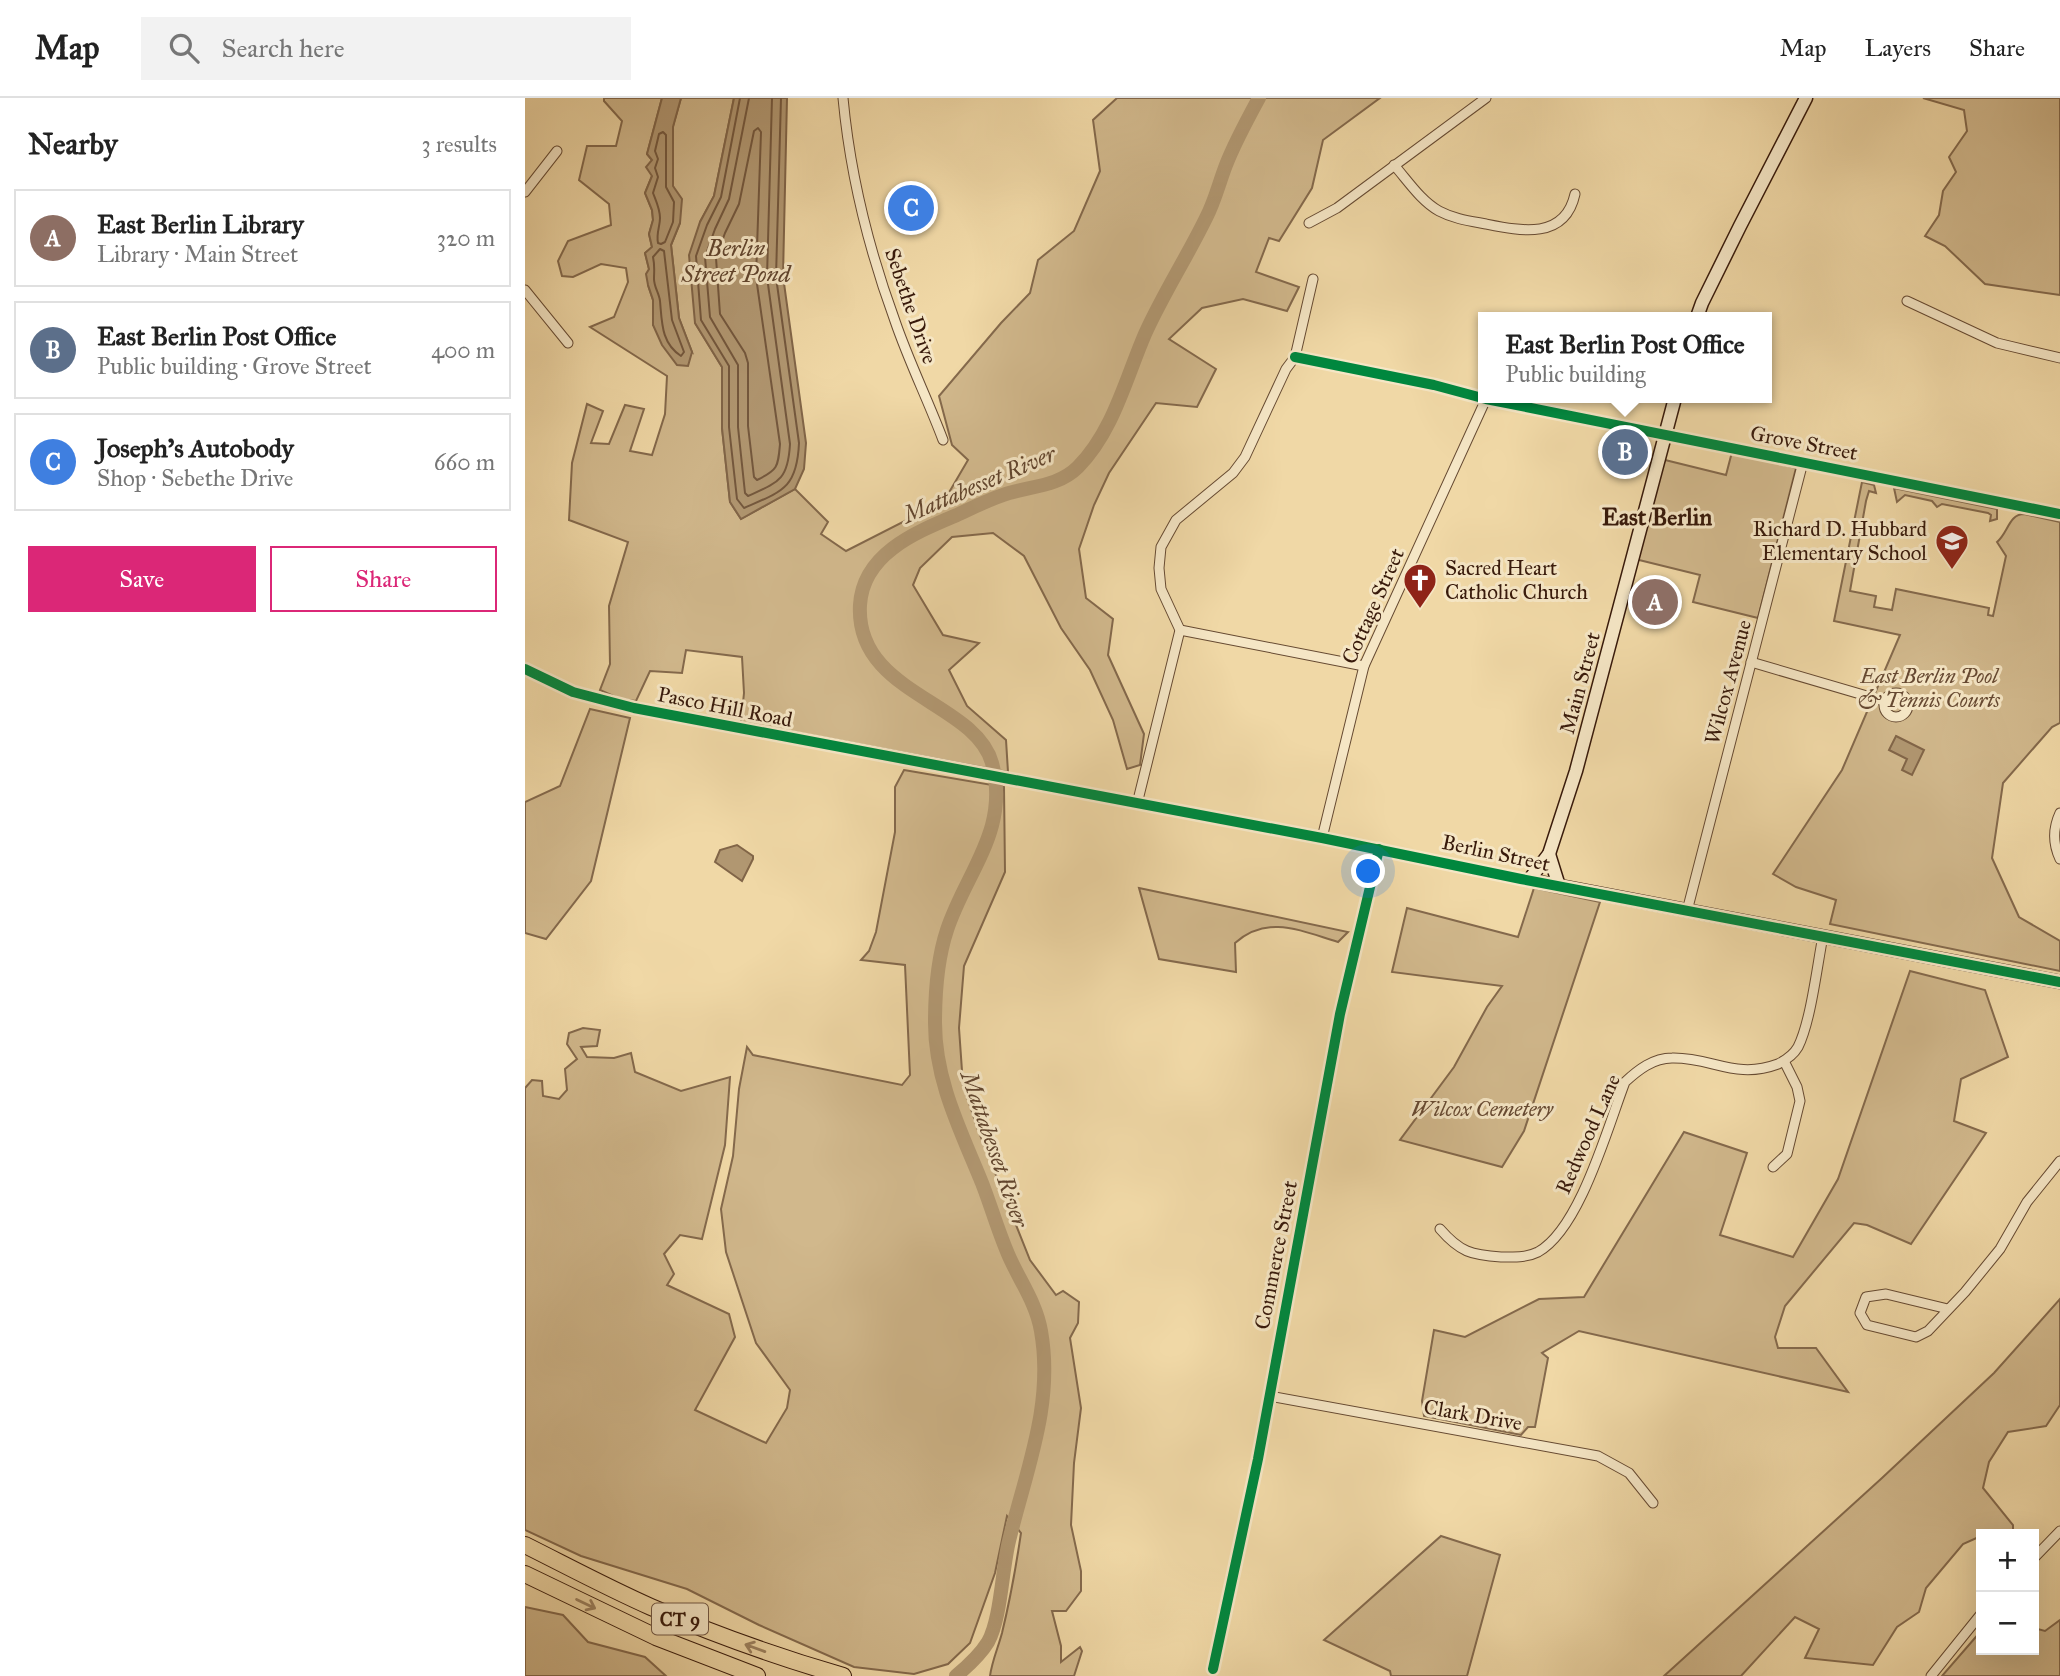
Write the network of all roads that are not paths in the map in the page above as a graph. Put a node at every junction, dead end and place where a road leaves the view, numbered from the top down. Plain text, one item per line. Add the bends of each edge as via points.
1 (843, 98) edge
2 (1486, 98) edge
3 (1806, 98) edge
4 (557, 151) dead end
5 (1394, 165) junction
6 (525, 192) edge
7 (1575, 194) dead end
8 (1309, 223) dead end
9 (1314, 279) dead end
10 (525, 290) edge
11 (1907, 302) dead end
12 (1699, 312) edge
13 (568, 343) dead end
14 (1295, 357) junction
15 (2060, 358) edge
16 (1478, 397) edge
17 (1484, 403) edge
18 (1506, 403) edge
19 (1674, 403) edge
20 (1665, 434) junction
21 (943, 440) dead end
22 (1804, 462) junction
23 (2060, 514) edge
24 (1180, 630) junction
25 (1751, 662) junction
26 (1364, 666) junction
27 (525, 669) edge
28 (1884, 701) dead end
29 (924, 764) joint
30 (1137, 804) junction
31 (2060, 813) edge
32 (1322, 838) junction
33 (1379, 849) junction
34 (1549, 854) junction
35 (2060, 859) edge
36 (1529, 880) junction
37 (1559, 886) junction
38 (1687, 911) junction
39 (1823, 936) junction
40 (2060, 982) edge
41 (1784, 1061) junction
42 (2060, 1161) edge
43 (1773, 1167) dead end
44 (1440, 1229) dead end
45 (1948, 1309) junction
46 (1269, 1396) junction
47 (1653, 1503) dead end
48 (2060, 1531) edge
49 (525, 1545) edge
50 (2039, 1553) edge
51 (525, 1574) edge
52 (1976, 1620) edge
53 (1213, 1669) dead end
54 (757, 1676) edge
55 (843, 1676) edge
56 (1931, 1676) edge

1 - 21 street, Sebethe Drive via 875,259
2 - 5 street
3 - 12 street
4 - 6 street
5 - 7 street via 1436,209 1463,220 1515,230 1551,225 1570,211
5 - 8 street
9 - 14 street
10 - 13 street
11 - 15 street via 1997,343
14 - 16 street, Grove Street
14 - 24 street via 1245,457 1233,473 1183,513 1165,538 1159,579
17 - 26 street, Cottage Street
18 - 20 street, Grove Street
19 - 20 street, Main Street
20 - 22 street, Grove Street
20 - 34 street, Main Street via 1576,771
22 - 23 street, Grove Street
22 - 25 street, Wilcox Avenue
24 - 26 street
24 - 30 street
25 - 28 street
25 - 38 street, Wilcox Avenue
26 - 32 street, Cottage Street
27 - 29 street, Pasco Hill Road via 573,692 614,704
29 - 30 street, Berlin Street
30 - 32 street, Berlin Street
31 - 35 street via 2055,824
32 - 33 street, Berlin Street
33 - 36 street, Berlin Street
33 - 46 street, Commerce Street via 1340,1014
34 - 36 street, Main Street
34 - 37 street
36 - 37 street, Berlin Street
37 - 38 street, Berlin Street
38 - 39 street, Berlin Street
39 - 40 street, Berlin Street
39 - 41 street via 1803,1034
41 - 43 street via 1800,1101 1787,1154
41 - 44 street, Redwood Lane via 1750,1071 1673,1058 1635,1073 1625,1082 1580,1198 1552,1242 1537,1253 1521,1258 1471,1253 1455,1246
42 - 45 street via 2027,1202 2000,1249
45 - 45 street via 1887,1294 1866,1297 1860,1313 1867,1325 1916,1337
46 - 47 street, Clark Drive via 1598,1456 1629,1473
46 - 53 street, Commerce Street
48 - 50 street
55 -> 49 highway, CT 9 via 694,1625
51 -> 54 highway, CT 9 via 646,1633
52 - 56 street

